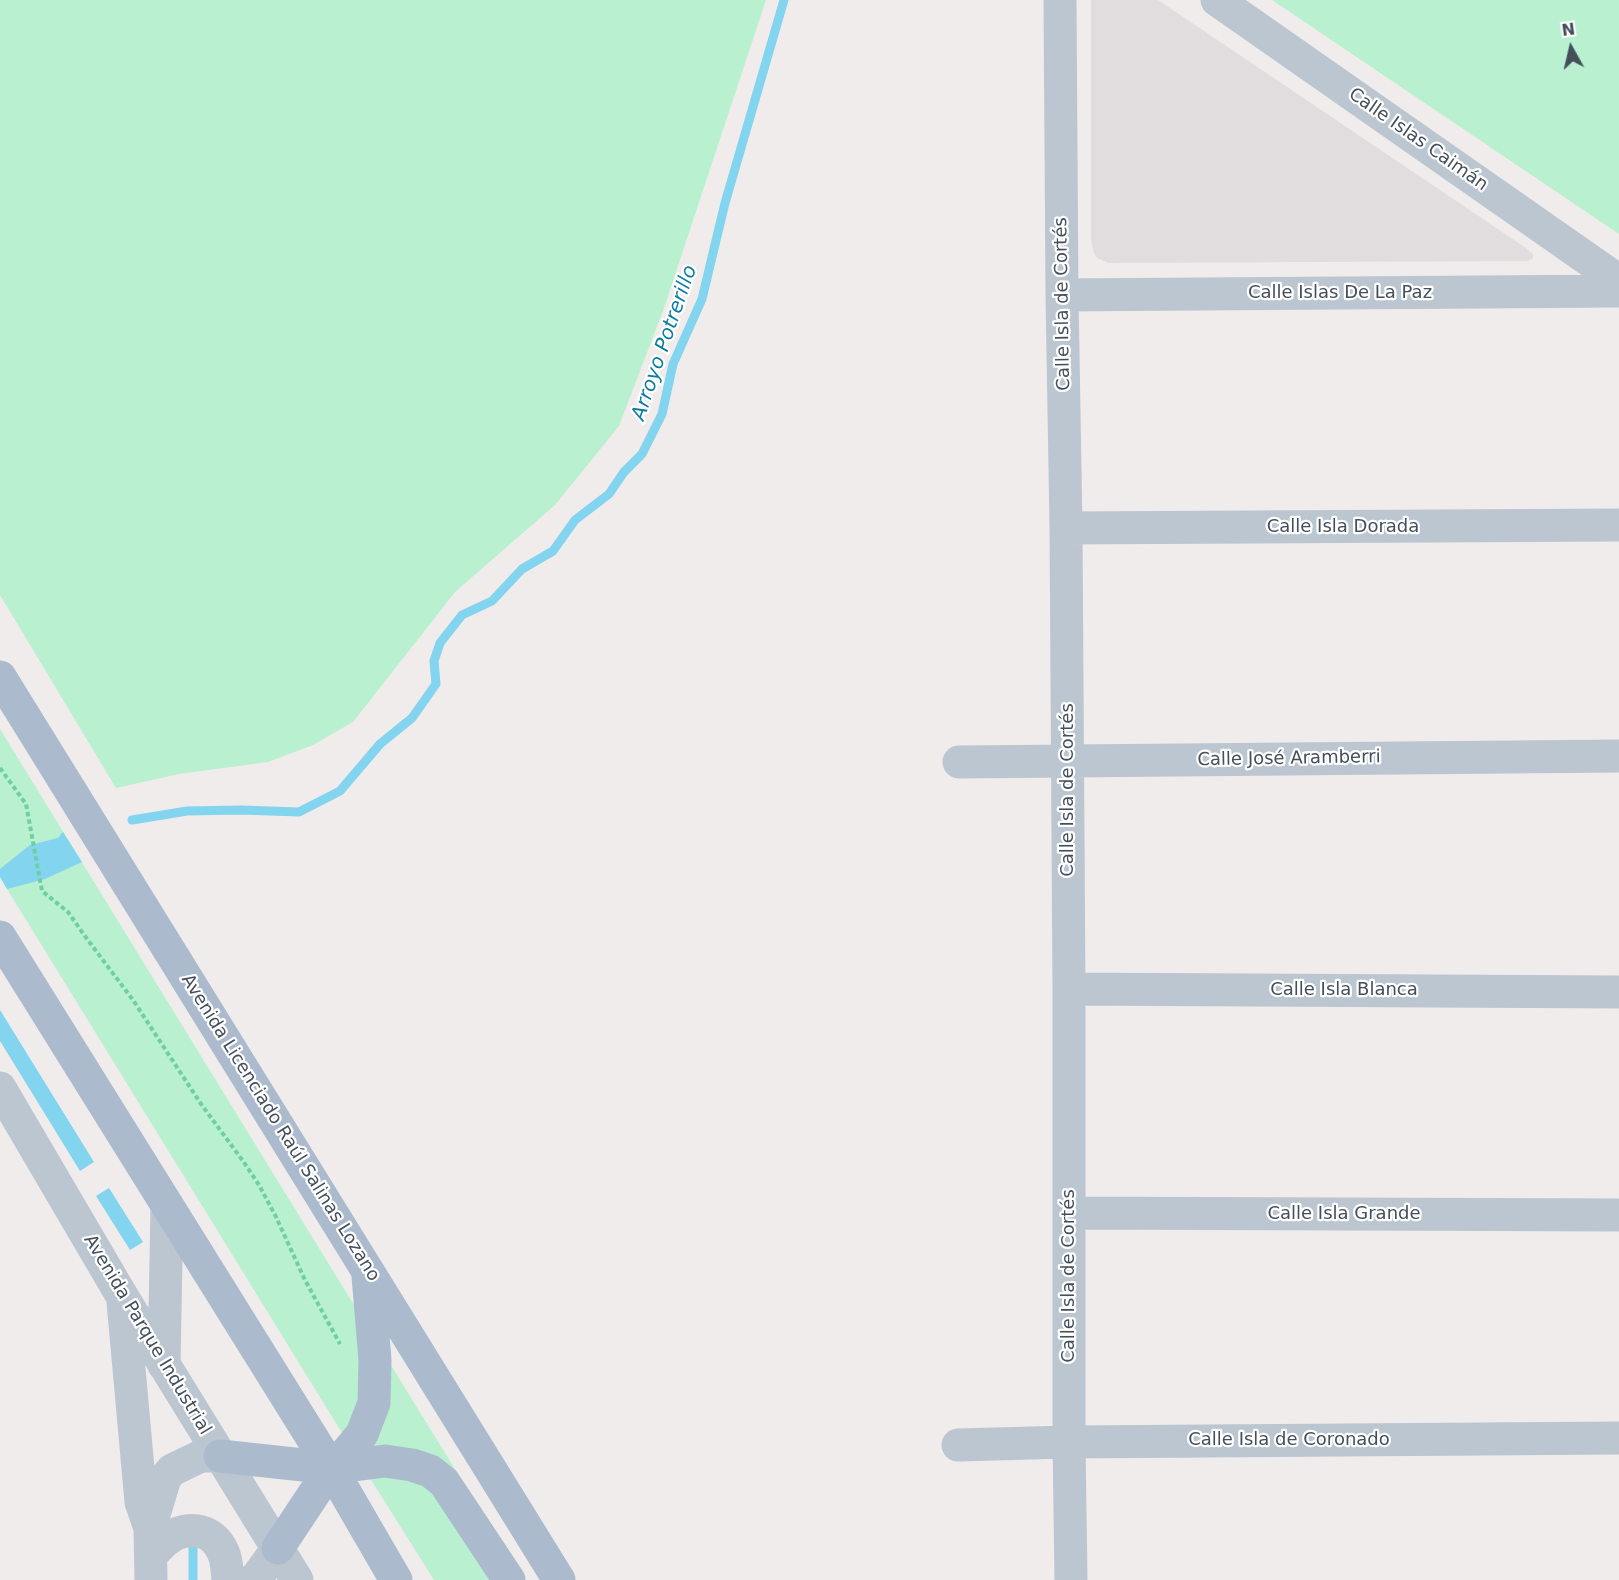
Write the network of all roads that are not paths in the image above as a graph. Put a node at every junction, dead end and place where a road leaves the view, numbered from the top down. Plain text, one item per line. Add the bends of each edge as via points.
1 (1060, 0) edge
2 (1217, 0) edge
3 (1619, 281) edge
4 (1619, 291) edge
5 (1062, 295) junction
6 (1619, 525) edge
7 (1066, 528) junction
8 (0, 677) edge
9 (1619, 756) edge
10 (1068, 761) junction
11 (959, 762) dead end
12 (0, 938) edge
13 (1069, 989) junction
14 (1619, 992) edge
15 (0, 1089) edge
16 (167, 1206) junction
17 (1069, 1213) junction
18 (1619, 1215) edge
19 (367, 1268) junction
20 (122, 1296) junction
21 (164, 1365) junction
22 (1619, 1438) edge
23 (1069, 1442) junction
24 (958, 1445) dead end
25 (219, 1456) junction
26 (331, 1468) junction
27 (278, 1548) junction
28 (151, 1554) edge
29 (228, 1580) edge
30 (253, 1580) edge
31 (297, 1580) edge
32 (396, 1580) edge
33 (509, 1580) edge
34 (559, 1580) edge
35 (1071, 1580) edge

1 - 5 street, Calle Isla de Cortés
2 - 3 street, Calle Islas Caimán
4 - 5 street, Calle Islas De La Paz
5 - 7 street, Calle Isla de Cortés
6 - 7 street, Calle Isla Dorada
7 - 10 street, Calle Isla de Cortés
8 - 19 main road, Avenida Licenciado Raúl Salinas Lozano
9 - 10 street, Calle José Aramberri
10 - 11 street, Calle José Aramberri
10 - 13 street, Calle Isla de Cortés
12 - 16 main road
13 - 14 street, Calle Isla Blanca
13 - 17 street, Calle Isla de Cortés
15 - 20 street, Avenida Parque Industrial
16 - 21 street
16 - 26 main road
17 - 18 street, Calle Isla Grande
17 - 23 street, Calle Isla de Cortés
19 - 26 main road via 375,1360 374,1403 362,1434
19 - 34 main road, Avenida Licenciado Raúl Salinas Lozano
20 - 21 street, Avenida Parque Industrial
20 - 28 street via 141,1502
21 - 25 street, Avenida Parque Industrial
22 - 23 street, Calle Isla de Coronado
23 - 24 street, Calle Isla de Coronado
23 - 35 street, Calle Isla de Cortés
25 - 26 main road
25 - 27 street, Avenida Parque Industrial
25 - 28 street via 201,1456 172,1470 165,1478
26 - 27 main road
26 - 32 main road
26 - 33 main road via 385,1461 430,1471 444,1482
27 - 30 street
27 - 31 street, Avenida Parque Industrial
28 - 29 street via 179,1533 200,1530 212,1536 223,1551

